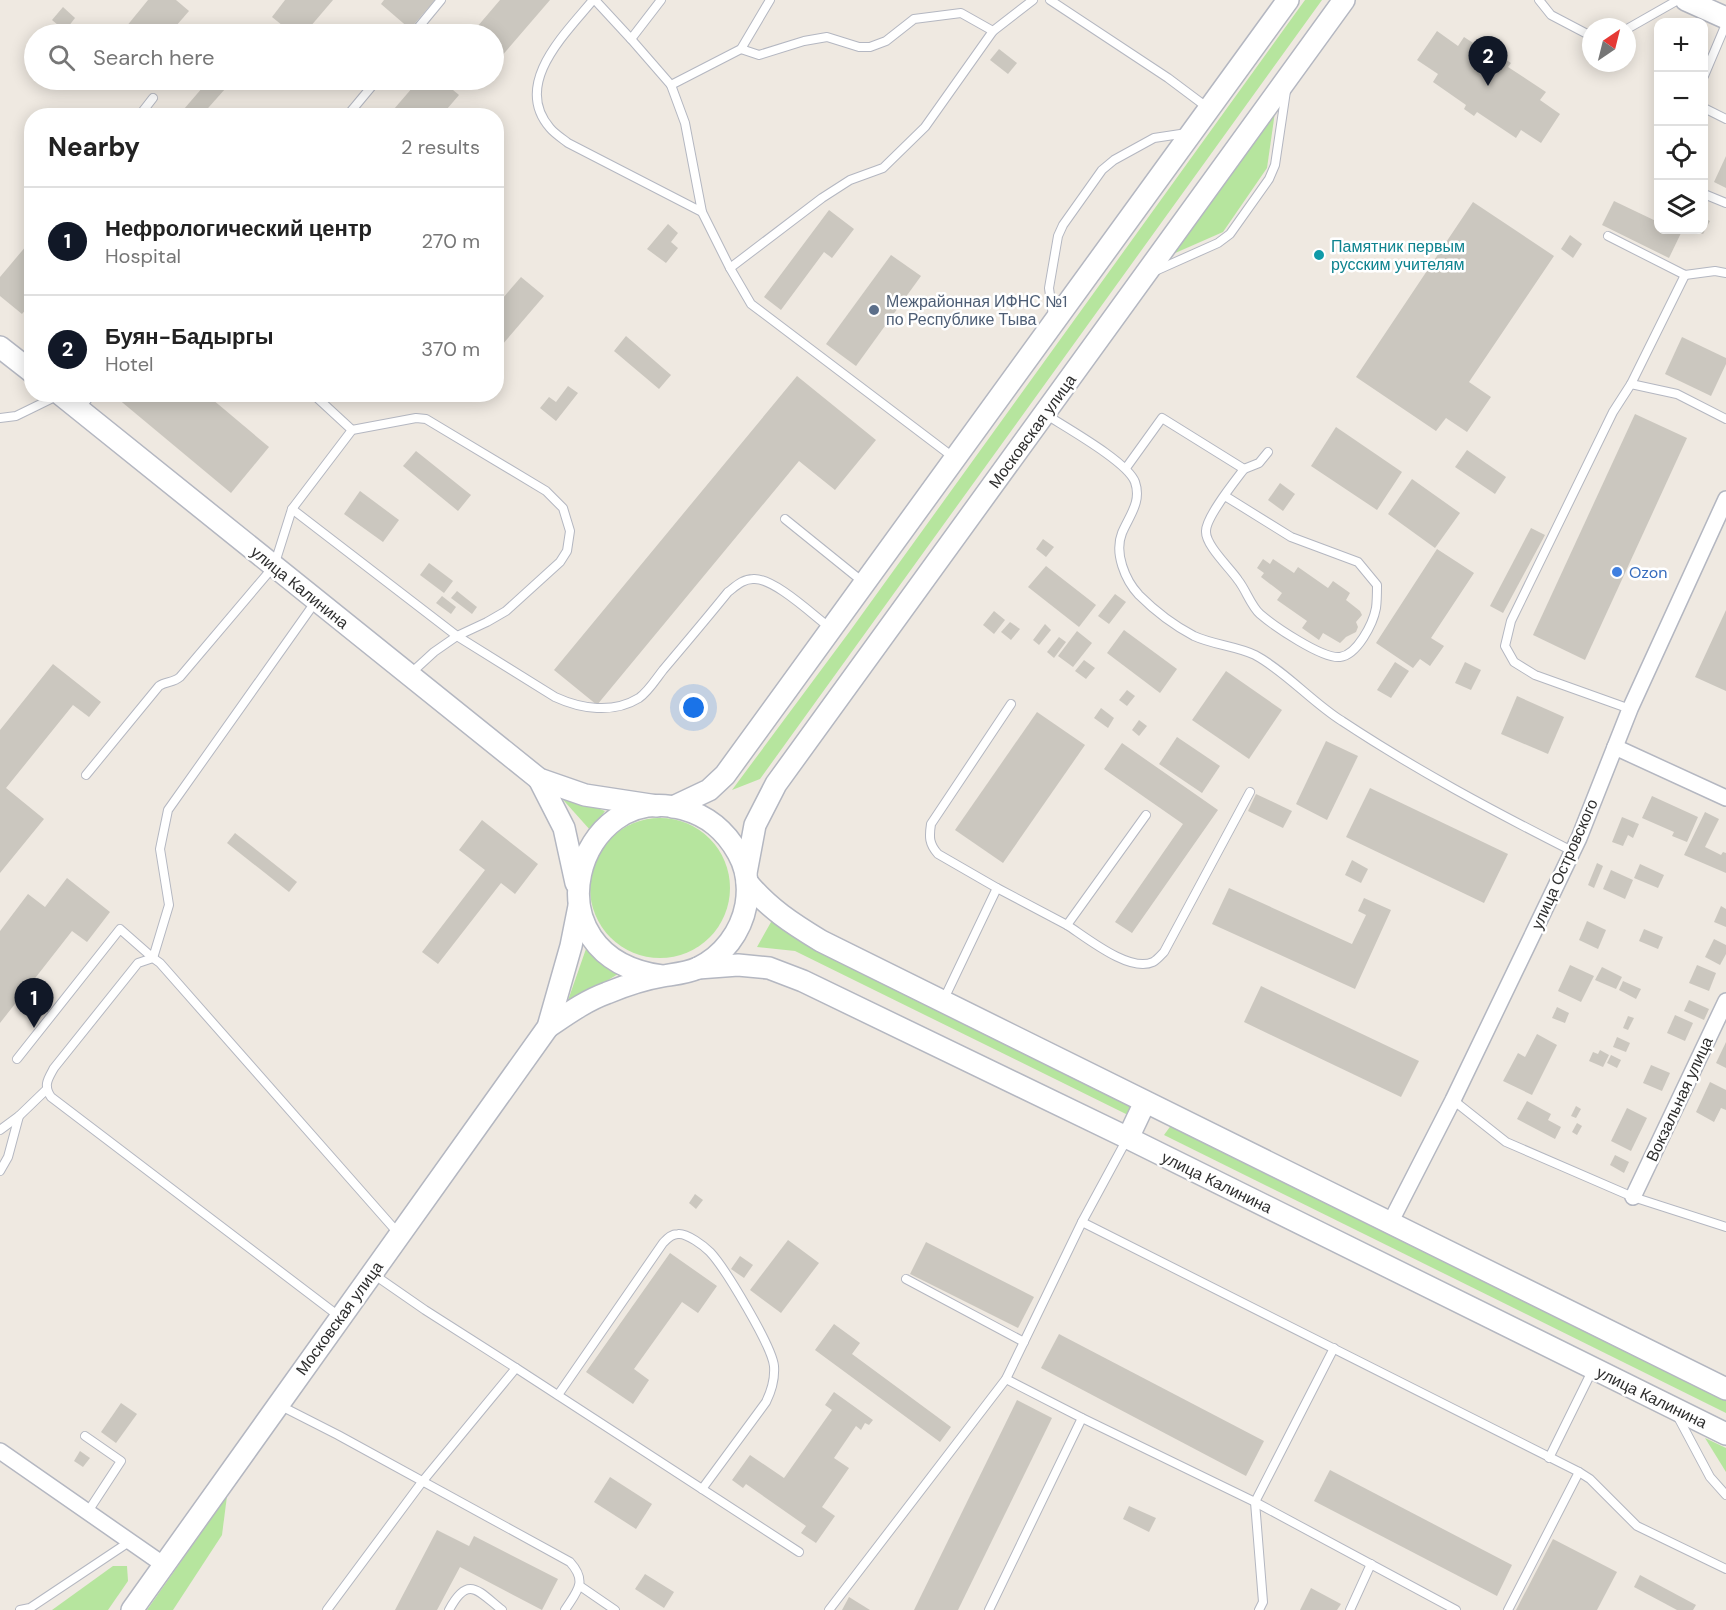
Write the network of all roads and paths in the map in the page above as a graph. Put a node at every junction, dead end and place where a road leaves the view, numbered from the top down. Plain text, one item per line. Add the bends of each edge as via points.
1 (441, 0) edge
2 (594, 0) edge
3 (660, 0) edge
4 (770, 0) edge
5 (1033, 0) edge
6 (1050, 0) edge
7 (1288, 0) edge
8 (1344, 0) edge
9 (1539, 0) edge
10 (1678, 0) edge
11 (1686, 0) edge
12 (1726, 18) edge
13 (421, 24) edge
14 (1636, 24) edge
15 (1726, 24) edge
16 (1582, 31) edge
17 (993, 32) junction
18 (631, 39) junction
19 (741, 49) junction
20 (1706, 72) edge
21 (1286, 79) junction
22 (671, 85) junction
23 (368, 90) edge
24 (153, 98) dead end
25 (145, 108) edge
26 (353, 108) edge
27 (1209, 109) junction
28 (1708, 110) edge
29 (1726, 119) edge
30 (1191, 132) junction
31 (1708, 196) edge
32 (1726, 203) edge
33 (702, 212) junction
34 (1608, 236) dead end
35 (729, 268) junction
36 (1726, 273) edge
37 (1685, 275) junction
38 (1144, 277) junction
39 (1054, 322) junction
40 (0, 347) edge
41 (24, 366) edge
42 (1631, 384) junction
43 (44, 402) edge
44 (85, 402) edge
45 (322, 402) edge
46 (1044, 413) junction
47 (0, 418) edge
48 (1726, 419) edge
49 (352, 430) junction
50 (1268, 452) dead end
51 (954, 458) junction
52 (1126, 468) junction
53 (1244, 469) junction
54 (1225, 496) junction
55 (1726, 499) edge
56 (292, 508) junction
57 (785, 519) dead end
58 (274, 566) junction
59 (864, 583) junction
60 (316, 600) junction
61 (831, 628) junction
62 (457, 636) junction
63 (409, 675) junction
64 (1011, 704) dead end
65 (1630, 709) junction
66 (1615, 747) junction
67 (86, 774) dead end
68 (539, 779) junction
69 (1250, 792) dead end
70 (1726, 798) edge
71 (665, 806) junction
72 (1146, 815) dead end
73 (1572, 851) junction
74 (746, 878) junction
75 (997, 888) junction
76 (578, 900) junction
77 (1067, 926) junction
78 (153, 958) junction
79 (698, 968) junction
80 (662, 976) junction
81 (942, 1001) junction
82 (1726, 1001) edge
83 (548, 1027) junction
84 (17, 1059) dead end
85 (46, 1090) junction
86 (1454, 1100) junction
87 (1145, 1102) junction
88 (19, 1116) junction
89 (0, 1130) edge
90 (1128, 1138) junction
91 (0, 1171) edge
92 (1633, 1197) junction
93 (1082, 1222) junction
94 (1390, 1223) junction
95 (1726, 1227) edge
96 (399, 1234) junction
97 (371, 1273) junction
98 (906, 1279) dead end
99 (340, 1317) junction
100 (1024, 1342) junction
101 (1334, 1348) junction
102 (516, 1368) junction
103 (1593, 1368) junction
104 (1006, 1379) junction
105 (1726, 1389) edge
106 (558, 1395) junction
107 (278, 1404) junction
108 (1673, 1408) junction
109 (1082, 1418) junction
110 (1726, 1434) edge
111 (85, 1436) dead end
112 (0, 1451) edge
113 (1549, 1458) junction
114 (1579, 1472) junction
115 (422, 1482) junction
116 (702, 1489) junction
117 (1726, 1495) edge
118 (1255, 1502) junction
119 (87, 1513) junction
120 (129, 1542) junction
121 (799, 1552) dead end
122 (1371, 1564) junction
123 (164, 1565) junction
124 (1726, 1569) edge
125 (580, 1586) junction
126 (20, 1610) edge
127 (132, 1610) edge
128 (327, 1610) edge
129 (449, 1610) edge
130 (502, 1610) edge
131 (565, 1610) edge
132 (615, 1610) edge
133 (829, 1610) edge
134 (989, 1610) edge
135 (1259, 1610) edge
136 (1350, 1610) edge
137 (1456, 1610) edge
138 (1508, 1610) edge

1 - 13 lane
2 - 18 lane
2 - 33 lane via 549,54 538,78 538,106 550,128 568,144
3 - 18 lane
4 - 19 lane
5 - 17 lane
6 - 27 lane
7 - 27 main road
8 - 21 main road, Московская улица
9 - 16 lane via 1551,15
10 - 14 lane
11 - 12 main road
15 - 20 lane
17 - 19 lane via 961,13 914,19 886,41 870,47 827,36 759,55
17 - 35 lane via 925,127 883,168 850,180 822,198
18 - 22 lane
19 - 22 lane
21 - 38 main road, Московская улица
21 - 38 lane via 1275,165 1230,234
22 - 33 lane via 685,123
23 - 26 lane
24 - 25 lane
27 - 30 main road
28 - 29 lane
30 - 39 main road
30 - 39 lane via 1154,138 1114,160 1096,179 1058,236 1049,288
31 - 32 lane
33 - 35 lane
34 - 37 lane
35 - 51 lane via 751,303
36 - 37 lane
37 - 42 lane
38 - 46 main road, Московская улица
39 - 51 main road
40 - 41 main road
42 - 48 lane via 1677,394
42 - 65 lane via 1613,412 1511,621 1505,646 1514,662 1535,675
43 - 47 lane via 16,416
44 - 58 main road, улица Калинина
45 - 49 lane
46 - 52 lane
46 - 74 main road, Московская улица via 776,784 755,825
49 - 56 lane
49 - 62 lane via 426,419 536,483 563,508 570,531 569,544 560,562 506,611
50 - 53 lane
51 - 59 main road
52 - 53 lane via 1162,418
52 - 73 lane via 1135,482 1137,496 1135,511 1122,533 1119,548 1127,577 1138,594 1195,636 1256,655 1340,720 1477,803
53 - 54 lane
54 - 54 lane via 1209,520 1209,543 1240,582 1258,613 1326,655 1341,657 1355,649 1376,609 1377,585 1358,562 1291,537
55 - 65 street, улица Островского
56 - 58 lane
56 - 62 lane
57 - 59 lane
58 - 60 main road, улица Калинина
58 - 67 lane via 180,677 159,686
59 - 61 main road
60 - 63 main road, улица Калинина
60 - 78 lane via 168,810 160,849 169,906
61 - 62 lane via 763,580 740,583 728,592 640,697 618,706 589,709 555,697
61 - 71 main road via 725,775 709,790
62 - 63 lane
63 - 68 main road, улица Калинина
64 - 75 lane via 932,824 929,836 938,854
65 - 66 street, улица Островского
66 - 70 street
66 - 73 street, улица Островского
68 - 71 main road, улица Калинина via 585,795
68 - 76 main road, улица Калинина via 564,828
69 - 77 lane via 1164,952 1154,962 1128,963
71 - 74 main road via 697,813 715,824 741,859
71 - 76 main road via 635,810 599,834 580,873
72 - 77 lane
73 - 86 street, улица Островского
74 - 79 main road via 744,916 734,938 718,956
74 - 81 main road via 770,907 810,935
75 - 77 lane
75 - 81 lane
76 - 80 main road via 594,942 608,956 642,973
76 - 83 main road, Московская улица via 572,946
78 - 84 lane via 120,929
78 - 85 lane via 138,963 54,1068
78 - 96 lane
79 - 80 main road
79 - 90 main road, улица Калинина via 769,968 803,981
80 - 83 main road, Московская улица via 606,993
81 - 87 main road
82 - 92 street, Вокзальная улица
83 - 96 main road, Московская улица
85 - 88 lane
85 - 99 lane
86 - 92 lane via 1506,1142
86 - 94 street, улица Островского
87 - 90 main road
87 - 94 main road
88 - 89 lane
88 - 91 lane via 9,1156
90 - 93 lane
90 - 103 main road, улица Калинина
92 - 95 lane
93 - 100 lane
93 - 101 lane
94 - 105 main road
96 - 97 main road, Московская улица
97 - 99 main road, Московская улица
97 - 102 lane
98 - 100 lane
99 - 107 main road, Московская улица
100 - 104 lane
101 - 113 lane
101 - 118 lane
102 - 106 lane
102 - 115 lane
103 - 108 main road, улица Калинина
103 - 113 lane
104 - 109 lane
104 - 133 lane
106 - 116 lane
106 - 116 lane via 663,1243 678,1233 687,1236 709,1251 727,1274 770,1349 774,1364 772,1390 766,1402
107 - 115 lane
107 - 123 main road, Московская улица
108 - 110 main road, улица Калинина
108 - 117 lane via 1710,1477
109 - 118 lane
109 - 134 lane
111 - 119 lane via 121,1461
112 - 119 street
113 - 114 lane
114 - 124 lane via 1637,1526
114 - 138 lane
115 - 125 lane via 570,1562 576,1568
115 - 128 lane
116 - 121 lane
118 - 122 lane
118 - 135 lane via 1263,1602
119 - 120 street
120 - 123 street
120 - 126 lane via 30,1608
122 - 136 lane
122 - 137 lane
123 - 127 main road, Московская улица
125 - 131 lane
125 - 132 lane
129 - 130 lane via 458,1594 469,1588

